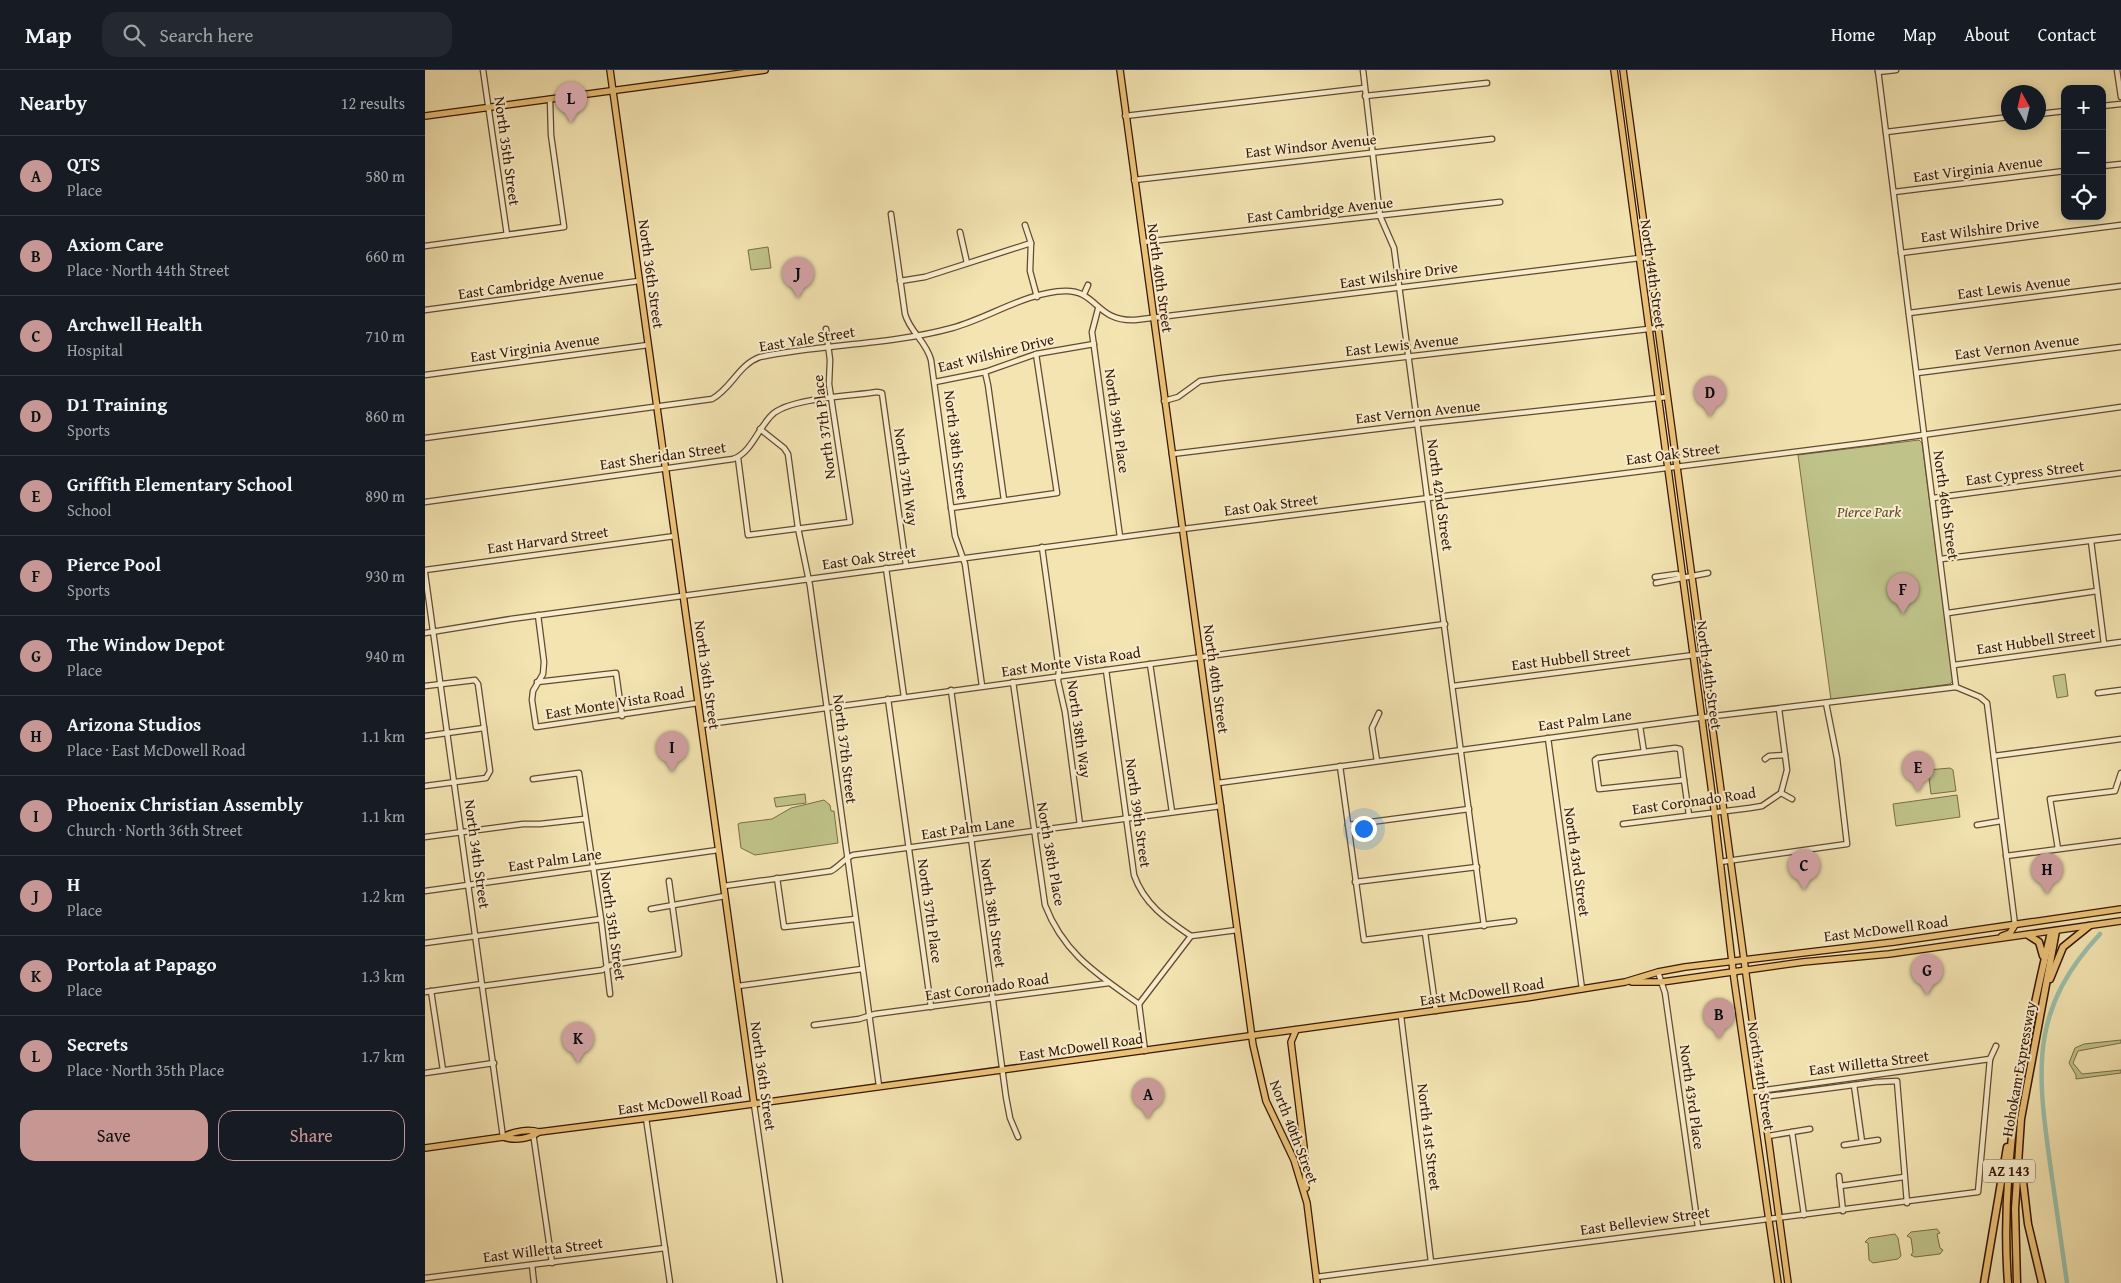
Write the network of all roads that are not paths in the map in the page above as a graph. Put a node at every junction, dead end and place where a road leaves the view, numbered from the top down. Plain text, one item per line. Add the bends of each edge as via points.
1 (483, 70) edge
2 (610, 70) edge
3 (765, 70) edge
4 (1119, 70) edge
5 (1363, 70) edge
6 (1614, 70) edge
7 (1623, 70) edge
8 (1896, 70) edge
9 (2117, 70) edge
10 (1878, 71) edge
11 (737, 72) edge
12 (1487, 83) dead end
13 (1365, 88) junction
14 (613, 90) junction
15 (1365, 96) junction
16 (2121, 97) edge
17 (550, 99) junction
18 (2121, 104) edge
19 (2106, 106) edge
20 (489, 108) junction
21 (2061, 111) edge
22 (2046, 113) edge
23 (425, 116) edge
24 (1125, 116) junction
25 (2001, 118) edge
26 (1886, 132) junction
27 (1492, 139) dead end
28 (1371, 152) junction
29 (2121, 164) edge
30 (2106, 166) edge
31 (2061, 171) edge
32 (1134, 180) junction
33 (1893, 192) junction
34 (1500, 202) dead end
35 (891, 214) dead end
36 (1380, 216) junction
37 (1642, 216) junction
38 (1633, 217) junction
39 (1025, 225) dead end
40 (2121, 225) edge
41 (960, 232) dead end
42 (507, 235) junction
43 (1143, 242) junction
44 (1031, 243) junction
45 (425, 246) edge
46 (1901, 253) junction
47 (1647, 257) junction
48 (1639, 258) junction
49 (967, 263) junction
50 (639, 281) junction
51 (900, 281) junction
52 (1088, 285) dead end
53 (2121, 286) edge
54 (1399, 288) junction
55 (1084, 294) junction
56 (1037, 296) junction
57 (1098, 309) junction
58 (425, 310) edge
59 (1909, 313) junction
60 (1153, 318) junction
61 (1657, 328) junction
62 (826, 329) dead end
63 (1648, 329) junction
64 (916, 335) junction
65 (1094, 344) junction
66 (648, 345) junction
67 (2121, 347) edge
68 (828, 348) junction
69 (1036, 354) junction
70 (1408, 356) junction
71 (985, 372) junction
72 (1917, 373) junction
73 (425, 375) edge
74 (935, 382) junction
75 (882, 393) joint
76 (1658, 397) junction
77 (1667, 397) junction
78 (831, 398) junction
79 (1164, 402) junction
80 (657, 407) junction
81 (2121, 407) edge
82 (1417, 424) junction
83 (760, 430) junction
84 (1924, 435) junction
85 (425, 438) edge
86 (1172, 454) junction
87 (738, 458) junction
88 (1677, 466) junction
89 (1668, 468) junction
90 (666, 469) junction
91 (2121, 473) edge
92 (1428, 498) junction
93 (1933, 498) junction
94 (1004, 500) junction
95 (425, 502) edge
96 (951, 508) junction
97 (798, 528) junction
98 (1182, 529) junction
99 (675, 536) junction
100 (1120, 537) junction
101 (2121, 537) edge
102 (2091, 541) junction
103 (1042, 547) junction
104 (963, 558) junction
105 (1941, 559) junction
106 (906, 566) junction
107 (886, 568) junction
108 (425, 570) edge
109 (1708, 573) dead end
110 (425, 574) edge
111 (1687, 576) junction
112 (1655, 577) dead end
113 (808, 579) junction
114 (1655, 583) dead end
115 (2097, 591) junction
116 (683, 596) junction
117 (1947, 613) junction
118 (538, 615) junction
119 (1445, 624) junction
120 (433, 632) junction
121 (425, 633) edge
122 (2121, 642) edge
123 (2104, 644) junction
124 (1702, 654) junction
125 (1693, 655) junction
126 (1200, 657) junction
127 (1150, 664) junction
128 (1954, 665) junction
129 (1106, 670) junction
130 (1058, 676) junction
131 (537, 682) junction
132 (1013, 682) junction
133 (440, 684) junction
134 (425, 686) edge
135 (982, 686) junction
136 (1453, 686) junction
137 (1956, 687) junction
138 (951, 690) junction
139 (2121, 690) edge
140 (2098, 693) dead end
141 (904, 697) junction
142 (888, 699) junction
143 (698, 703) junction
144 (1826, 703) junction
145 (827, 708) junction
146 (1779, 709) junction
147 (1379, 713) dead end
148 (622, 716) junction
149 (1702, 718) junction
150 (1711, 718) junction
151 (701, 725) junction
152 (1640, 726) junction
153 (484, 728) junction
154 (447, 733) junction
155 (425, 736) edge
156 (1547, 738) junction
157 (2121, 740) edge
158 (1461, 750) junction
159 (1644, 752) junction
160 (1785, 755) junction
161 (1994, 756) junction
162 (1765, 759) dead end
163 (1377, 761) junction
164 (1340, 766) junction
165 (2121, 773) edge
166 (533, 779) dead end
167 (1684, 780) junction
168 (454, 782) junction
169 (1218, 783) junction
170 (425, 786) edge
171 (1781, 793) junction
172 (1792, 800) dead end
173 (1221, 806) junction
174 (1469, 809) junction
175 (1172, 812) junction
176 (1723, 812) junction
177 (1715, 813) junction
178 (1689, 815) junction
179 (585, 819) junction
180 (1126, 819) junction
181 (2001, 821) junction
182 (1623, 824) dead end
183 (1080, 825) junction
184 (1348, 825) junction
185 (1977, 825) dead end
186 (1033, 831) junction
187 (461, 832) junction
188 (425, 837) edge
189 (971, 840) junction
190 (2121, 841) edge
191 (909, 848) junction
192 (2058, 849) junction
193 (718, 850) junction
194 (2006, 856) junction
195 (847, 857) junction
196 (1730, 860) junction
197 (1720, 862) junction
198 (1477, 867) junction
199 (592, 868) junction
200 (777, 878) junction
201 (669, 881) dead end
202 (1355, 882) junction
203 (469, 885) junction
204 (724, 886) junction
205 (425, 891) edge
206 (725, 896) junction
207 (672, 904) junction
208 (651, 909) dead end
209 (2121, 909) edge
210 (855, 918) junction
211 (601, 919) junction
212 (2054, 920) junction
213 (2121, 920) edge
214 (1514, 921) dead end
215 (2015, 925) junction
216 (1484, 926) junction
217 (2089, 926) junction
218 (1237, 930) junction
219 (1981, 930) junction
220 (2053, 931) junction
221 (1425, 933) junction
222 (2028, 935) junction
223 (476, 936) junction
224 (1191, 936) junction
225 (1935, 936) junction
226 (1993, 940) junction
227 (1984, 941) junction
228 (425, 943) edge
229 (1868, 945) junction
230 (1855, 946) junction
231 (1943, 947) junction
232 (1870, 956) junction
233 (1858, 957) junction
234 (1742, 960) junction
235 (1731, 961) junction
236 (2043, 963) junction
237 (606, 968) junction
238 (862, 968) junction
239 (1744, 971) junction
240 (1658, 972) junction
241 (1733, 972) junction
242 (1109, 982) junction
243 (1625, 982) junction
244 (1662, 982) junction
245 (483, 985) junction
246 (737, 986) junction
247 (1582, 990) junction
248 (431, 991) junction
249 (425, 992) edge
250 (609, 994) dead end
251 (993, 998) junction
252 (2043, 999) junction
253 (1139, 1004) junction
254 (931, 1007) junction
255 (1436, 1011) junction
256 (869, 1016) junction
257 (1401, 1016) junction
258 (814, 1025) dead end
259 (1296, 1030) junction
260 (1251, 1036) junction
261 (1996, 1046) dead end
262 (1145, 1051) junction
263 (1990, 1059) junction
264 (2023, 1060) junction
265 (494, 1063) junction
266 (443, 1070) junction
267 (1002, 1070) junction
268 (425, 1073) edge
269 (1854, 1085) junction
270 (879, 1086) junction
271 (2026, 1089) junction
272 (1751, 1092) junction
273 (1762, 1094) junction
274 (754, 1104) junction
275 (646, 1118) junction
276 (1810, 1129) dead end
277 (1792, 1132) junction
278 (533, 1133) junction
279 (1767, 1136) junction
280 (503, 1137) junction
281 (1018, 1137) dead end
282 (1878, 1140) dead end
283 (1861, 1142) junction
284 (1844, 1144) dead end
285 (425, 1148) edge
286 (1839, 1176) dead end
287 (1904, 1177) junction
288 (1840, 1186) junction
289 (1307, 1203) junction
290 (1907, 1203) junction
291 (1843, 1211) junction
292 (1804, 1215) junction
293 (1769, 1218) junction
294 (1779, 1218) junction
295 (1698, 1227) junction
296 (665, 1248) junction
297 (1431, 1262) junction
298 (552, 1263) junction
299 (532, 1265) junction
300 (441, 1276) junction
301 (1326, 1276) junction
302 (425, 1278) edge
303 (1316, 1280) edge
304 (442, 1283) edge
305 (534, 1283) edge
306 (670, 1283) edge
307 (781, 1283) edge
308 (1327, 1283) edge
309 (1779, 1283) edge
310 (1787, 1283) edge
311 (1984, 1283) edge
312 (2008, 1283) edge
313 (2017, 1283) edge
314 (2042, 1283) edge

1 - 20 street, North 35th Street
2 - 14 main road, North 36th Street
3 - 11 main road
4 - 24 main road, North 40th Street
5 - 13 street, North 42nd Street
6 - 38 main road, North 44th Street
7 - 37 main road, North 44th Street
8 - 10 street
9 - 16 street
10 - 26 street, North 46th Street
11 - 14 main road
12 - 15 street
13 - 15 street, North 42nd Street
13 - 24 street
14 - 17 main road
14 - 50 main road, North 36th Street
15 - 28 street, North 42nd Street
17 - 20 main road
17 - 42 street via 551,134 564,226
18 - 19 street
20 - 23 main road
20 - 42 street, North 35th Street
21 - 22 street
24 - 32 main road, North 40th Street
25 - 26 street
26 - 33 street, North 46th Street
27 - 28 street, East Windsor Avenue
28 - 32 street, East Windsor Avenue
28 - 36 street, North 42nd Street
29 - 30 street
31 - 33 street, East Virginia Avenue
32 - 43 main road, North 40th Street
33 - 46 street, North 46th Street
34 - 36 street, East Cambridge Avenue
35 - 51 street, North 38th Street
36 - 43 street, East Cambridge Avenue
36 - 54 street, North 42nd Street via 1391,238
37 - 38 street
37 - 47 main road, North 44th Street
38 - 48 main road, North 44th Street
39 - 44 street
40 - 46 street, East Wilshire Drive
41 - 49 street
42 - 45 street
43 - 60 main road, North 40th Street
44 - 49 street
44 - 56 street via 1029,271
46 - 59 street, North 46th Street
47 - 48 street, East Wilshire Drive
47 - 61 main road, North 44th Street
48 - 54 street, East Wilshire Drive
48 - 63 main road, North 44th Street
49 - 51 street via 925,277
50 - 58 street, East Cambridge Avenue
50 - 66 main road, North 36th Street
51 - 64 street, North 38th Street via 907,322
52 - 55 street
53 - 59 street, East Lewis Avenue
54 - 60 street, East Wilshire Drive
54 - 70 street, North 42nd Street
55 - 56 street, East Yale Street via 1063,291
55 - 57 street
56 - 64 street, East Yale Street via 953,328
57 - 60 street via 1121,320
57 - 65 street, North 39th Place via 1092,326
59 - 72 street, North 46th Street
60 - 79 main road, North 40th Street
61 - 63 street, East Lewis Avenue
61 - 77 main road, North 44th Street
62 - 68 street, North 37th Place
63 - 70 street, East Lewis Avenue
63 - 76 main road, North 44th Street
64 - 68 street, East Yale Street
64 - 74 street, North 38th Street via 930,354
65 - 69 street, East Wilshire Drive
65 - 100 street, North 39th Place
66 - 73 street, East Virginia Avenue
66 - 80 main road, North 36th Street
67 - 72 street, East Vernon Avenue
68 - 78 street, North 37th Place
68 - 80 street, East Yale Street via 760,357 743,367 723,392 712,399
69 - 71 street, East Wilshire Drive
69 - 94 street via 1057,493
70 - 79 street, East Lewis Avenue via 1200,381 1178,397
70 - 82 street, North 42nd Street
71 - 74 street, East Wilshire Drive
71 - 94 street
72 - 84 street, North 46th Street
74 - 96 street, North 38th Street
75 - 78 street, East Sheridan Street
75 - 106 street, North 37th Way
76 - 77 street, East Vernon Avenue
76 - 82 street, East Vernon Avenue
76 - 89 main road, North 44th Street
77 - 88 main road, North 44th Street
78 - 83 street, East Sheridan Street via 782,408 770,416
78 - 97 street, North 37th Place via 850,522
79 - 86 main road, North 40th Street
80 - 85 street, East Yale Street
80 - 90 main road, North 36th Street
81 - 84 street, East Oak Street
82 - 86 street, East Vernon Avenue
82 - 92 street, North 42nd Street
83 - 87 street, East Sheridan Street
83 - 97 street, North 37th Street via 787,454
84 - 88 street, East Oak Street
84 - 93 street, North 46th Street
86 - 98 main road, North 40th Street
87 - 90 street, East Sheridan Street
87 - 97 street via 748,535
88 - 89 street, East Oak Street
88 - 111 main road, North 44th Street
89 - 92 street, East Oak Street
89 - 111 main road, North 44th Street
90 - 95 street, East Sheridan Street
90 - 99 main road, North 36th Street
91 - 93 street, East Cypress Street
92 - 98 street, East Oak Street
92 - 119 street, North 42nd Street
93 - 105 street, North 46th Street
94 - 96 street
96 - 104 street, North 38th Street via 955,536
97 - 113 street, North 37th Street
98 - 100 street, East Oak Street
98 - 126 main road, North 40th Street
99 - 108 street, East Harvard Street
99 - 116 main road, North 36th Street
100 - 103 street, East Oak Street
101 - 102 street
102 - 105 street
102 - 115 street
103 - 104 street, East Oak Street
103 - 130 street, North 38th Way
104 - 106 street, East Oak Street
104 - 135 street, North 38th Street
105 - 117 street, North 46th Street
106 - 107 street, East Oak Street
107 - 113 street, East Oak Street
107 - 141 street
109 - 111 street
110 - 120 street, North 34th Street
111 - 112 street
111 - 114 street
111 - 124 main road, North 44th Street
111 - 125 main road, North 44th Street
113 - 116 street, East Oak Street
113 - 145 street, North 37th Street
115 - 117 street
115 - 123 street
116 - 118 street, East Oak Street
116 - 143 main road, North 36th Street
117 - 128 street, North 46th Street
118 - 120 street, East Oak Street
118 - 131 street via 544,662 543,674
119 - 126 street, East Monte Vista Road
119 - 136 street, North 42nd Street
120 - 121 street, East Oak Street
120 - 133 street, North 34th Street
122 - 123 street, East Hubbell Street
123 - 128 street, East Hubbell Street
124 - 125 street, East Hubbell Street
124 - 150 main road, North 44th Street
125 - 136 street, East Hubbell Street
125 - 149 main road, North 44th Street
126 - 127 street, East Monte Vista Road
126 - 169 main road, North 40th Street
127 - 129 street, East Monte Vista Road
127 - 175 street
128 - 137 street, North 46th Street
129 - 130 street, East Monte Vista Road
129 - 180 street, North 39th Street
130 - 132 street, East Monte Vista Road
130 - 183 street, North 38th Way
131 - 148 street via 616,673
131 - 148 street, East Monte Vista Road via 532,700 536,727
132 - 135 street, East Monte Vista Road
132 - 186 street, North 38th Place
133 - 134 street
133 - 153 street via 475,680
133 - 154 street, North 34th Street
135 - 138 street, East Monte Vista Road
136 - 158 street, North 42nd Street
137 - 144 street, East Palm Lane
137 - 161 street via 1987,703
138 - 141 street, East Monte Vista Road
138 - 189 street, North 38th Street
139 - 140 street
141 - 142 street, East Monte Vista Road
142 - 145 street, East Monte Vista Road
142 - 191 street, North 37th Place
143 - 148 street, East Monte Vista Road
143 - 151 main road, North 36th Street
144 - 146 street, East Palm Lane
144 - 196 street via 1837,758 1847,844
145 - 151 street, East Monte Vista Road
145 - 195 street, North 37th Street
146 - 150 street, East Palm Lane
146 - 160 street
147 - 163 street via 1372,728
149 - 150 street, East Palm Lane
149 - 152 street, East Palm Lane
149 - 177 main road, North 44th Street
150 - 176 main road, North 44th Street
151 - 193 main road, North 36th Street
152 - 156 street, East Palm Lane
152 - 159 street
153 - 154 street
153 - 168 street via 489,775
154 - 155 street
154 - 168 street, North 34th Street
156 - 158 street, East Palm Lane
156 - 247 street, North 43rd Street
157 - 161 street
158 - 163 street, East Palm Lane
158 - 174 street, North 42nd Street
159 - 167 street via 1679,750
159 - 167 street via 1595,760 1599,790
160 - 162 street
160 - 171 street via 1787,777
161 - 181 street
163 - 164 street, East Palm Lane
164 - 169 street, East Palm Lane
164 - 184 street
165 - 192 street via 2115,791 2050,799
166 - 179 street, North 35th Street via 579,773
167 - 178 street
168 - 170 street
168 - 187 street, North 34th Street
169 - 173 main road, North 40th Street
171 - 172 street
171 - 176 street, East Coronado Road via 1762,806
173 - 175 street, East Palm Lane
173 - 218 main road, North 40th Street
174 - 184 street
174 - 198 street, North 42nd Street
175 - 180 street, East Palm Lane
176 - 177 street, East Coronado Road
176 - 196 main road, North 44th Street
177 - 178 street, East Coronado Road
177 - 197 main road, North 44th Street
178 - 182 street, East Coronado Road
179 - 187 street
179 - 199 street, North 35th Street
180 - 183 street, East Palm Lane
180 - 224 street, North 39th Street via 1131,862 1144,897 1161,915
181 - 185 street
181 - 194 street
183 - 186 street, East Palm Lane
184 - 202 street
186 - 189 street, East Palm Lane
186 - 242 street, North 38th Place via 1043,899 1052,922 1070,950
187 - 188 street
187 - 203 street, North 34th Street
189 - 191 street, East Palm Lane
189 - 251 street, North 38th Street
190 - 192 street
191 - 195 street, East Palm Lane
191 - 254 street, North 37th Place
192 - 194 street
193 - 199 street, East Palm Lane
193 - 204 main road, North 36th Street
194 - 215 street
195 - 200 street, East Palm Lane via 831,871
195 - 210 street, North 37th Street
196 - 197 street
196 - 234 main road, North 44th Street
197 - 235 main road, North 44th Street
198 - 202 street
198 - 216 street, North 42nd Street
199 - 203 street, East Palm Lane
199 - 211 street, North 35th Street
200 - 204 street, East Palm Lane
200 - 210 street via 784,927
201 - 207 street
202 - 221 street via 1364,940
203 - 205 street, East Palm Lane
203 - 223 street, North 34th Street
204 - 206 main road, North 36th Street
206 - 207 street
206 - 246 main road, North 36th Street
207 - 208 street
207 - 237 street via 679,954
209 - 212 main road, East McDowell Road
210 - 238 street, North 37th Street
211 - 223 street
211 - 237 street, North 35th Street
212 - 215 main road, East McDowell Road
212 - 220 main road, Hohokam Expressway / AZ 143
213 - 217 main road, East McDowell Road
214 - 216 street
215 - 219 main road, East McDowell Road
215 - 226 main road via 2009,934
216 - 221 street
217 - 220 main road, East McDowell Road
217 - 252 highway via 2070,939 2061,951
218 - 224 street
218 - 260 main road, North 40th Street
219 - 225 main road, East McDowell Road
219 - 227 main road
220 - 222 main road, East McDowell Road
220 - 236 highway, Hohokam Expressway / AZ 143
220 - 252 highway, Hohokam Expressway / AZ 143
221 - 255 street
222 - 226 main road, East McDowell Road
222 - 236 highway via 2041,944
223 - 228 street
223 - 245 street, North 34th Street
224 - 253 street
225 - 229 main road, East McDowell Road
225 - 231 main road
226 - 227 main road, East McDowell Road
227 - 231 main road, East McDowell Road
229 - 230 main road, East McDowell Road
229 - 232 main road
230 - 233 main road
230 - 234 main road, East McDowell Road
231 - 232 main road, East McDowell Road
232 - 233 main road, East McDowell Road
233 - 239 main road, East McDowell Road
234 - 235 main road, East McDowell Road
234 - 239 main road, North 44th Street
235 - 240 main road, East McDowell Road
235 - 241 main road, North 44th Street
236 - 264 highway, Hohokam Expressway / AZ 143
237 - 245 street
237 - 250 street, North 35th Street
238 - 246 street
238 - 256 street, North 37th Street
239 - 241 main road, East McDowell Road
239 - 273 main road, North 44th Street
240 - 243 main road, East McDowell Road
240 - 244 street, North 43rd Place
241 - 244 main road, East McDowell Road
241 - 272 main road, North 44th Street
242 - 251 street, East Coronado Road
242 - 253 street, North 38th Place
243 - 244 main road, East McDowell Road
243 - 247 main road, East McDowell Road
244 - 295 street, North 43rd Place
245 - 248 street
245 - 265 street, North 34th Street
246 - 274 main road, North 36th Street
247 - 255 main road, East McDowell Road
248 - 249 street
248 - 266 street
251 - 254 street, East Coronado Road
251 - 267 street, North 38th Street
252 - 271 highway, Hohokam Expressway / AZ 143
253 - 262 street
254 - 256 street, East Coronado Road
255 - 257 main road, East McDowell Road
256 - 258 street, East Coronado Road
256 - 270 street, North 37th Street
257 - 259 main road, East McDowell Road
257 - 297 street, North 41st Street
259 - 260 main road, East McDowell Road
259 - 289 main road via 1291,1042
260 - 262 main road, East McDowell Road
260 - 289 main road, North 40th Street via 1267,1101 1294,1160
261 - 263 street
262 - 267 main road, East McDowell Road
263 - 273 street, East Willetta Street
263 - 290 street, East Belleview Street via 1978,1192
264 - 311 highway
264 - 312 highway, Hohokam Expressway / AZ 143 via 2007,1187
265 - 266 street
265 - 280 street, North 34th Street
266 - 268 street
267 - 270 main road, East McDowell Road
267 - 281 street, North 38th Street via 1007,1108
269 - 273 street
269 - 283 street
269 - 287 street via 1897,1082
270 - 274 main road, East McDowell Road
271 - 313 highway, Hohokam Expressway / AZ 143 via 2015,1194
271 - 314 highway via 2021,1174 2028,1224
272 - 273 street, East Willetta Street
272 - 293 main road, North 44th Street
273 - 279 main road, North 44th Street
274 - 275 main road, East McDowell Road
274 - 307 street, North 36th Street
275 - 278 main road, East McDowell Road
275 - 296 street
276 - 277 street
277 - 279 street
277 - 292 street
278 - 280 main road via 511,1140
278 - 298 street
279 - 294 main road, North 44th Street
280 - 285 main road
282 - 283 street
283 - 284 street
286 - 288 street
287 - 288 street
287 - 290 street
288 - 291 street
289 - 303 main road, North 40th Street
290 - 291 street, East Belleview Street
291 - 292 street, East Belleview Street
292 - 294 street, East Belleview Street
293 - 294 street, East Belleview Street
293 - 295 street, East Belleview Street
293 - 309 main road, North 44th Street
294 - 310 main road, North 44th Street
295 - 297 street, East Belleview Street
296 - 298 street, East Willetta Street
296 - 306 street
297 - 301 street, East Belleview Street
298 - 299 street, East Willetta Street
299 - 300 street, East Willetta Street
299 - 305 street
300 - 302 street, East Willetta Street
300 - 304 street
301 - 303 street, East Belleview Street
301 - 308 street

